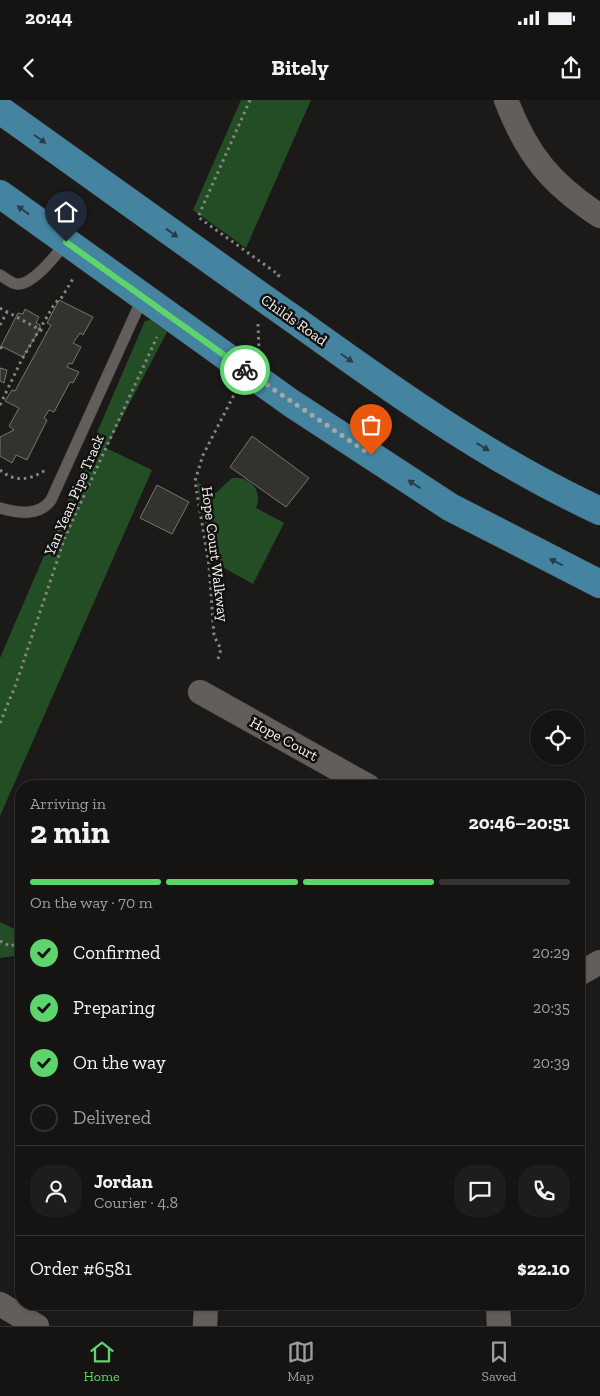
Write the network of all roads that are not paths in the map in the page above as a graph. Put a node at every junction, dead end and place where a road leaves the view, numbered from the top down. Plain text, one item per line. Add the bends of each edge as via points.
1 (506, 100) edge
2 (0, 110) edge
3 (0, 194) edge
4 (600, 216) edge
5 (66, 242) junction
6 (0, 275) edge
7 (143, 297) junction
8 (0, 508) edge
9 (600, 511) edge
10 (600, 584) edge
11 (200, 692) dead end
12 (357, 780) edge
13 (600, 962) edge
14 (585, 971) edge
15 (0, 1304) edge
16 (206, 1310) edge
17 (498, 1310) edge
18 (37, 1326) edge
19 (205, 1326) edge
20 (499, 1326) edge

1 - 4 street via 524,143 539,165 559,186
2 -> 9 main road, Childs Road via 448,426 511,465
5 -> 3 main road
5 - 6 lane via 28,282 18,284
5 - 7 main road
7 - 8 lane via 51,500 37,511 22,513
10 -> 7 main road via 450,507 291,403 242,382
11 - 12 street, Hope Court
13 - 14 street
15 - 18 street
16 - 19 street
17 - 20 street

